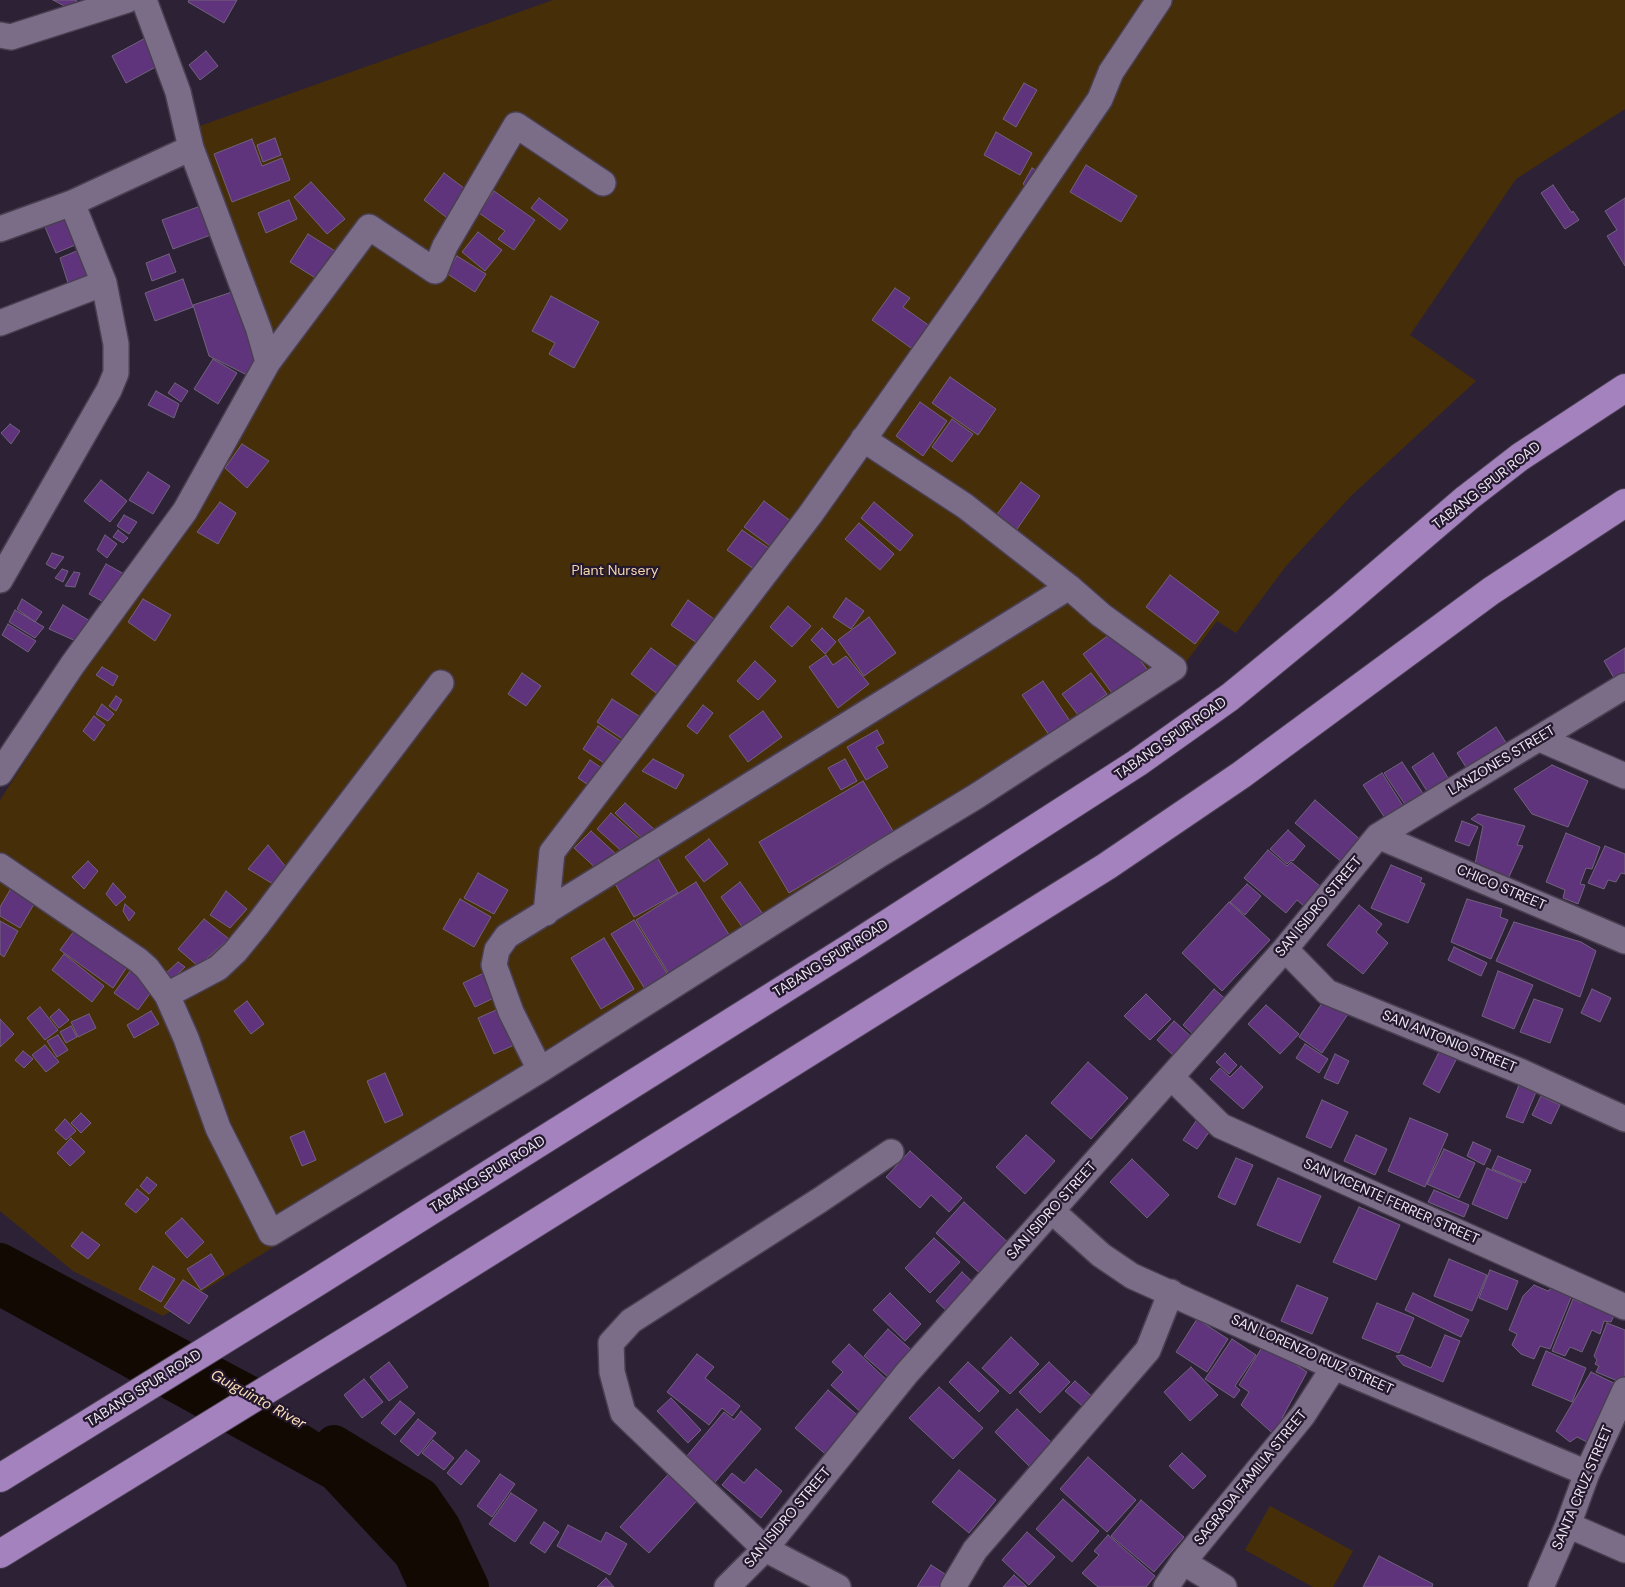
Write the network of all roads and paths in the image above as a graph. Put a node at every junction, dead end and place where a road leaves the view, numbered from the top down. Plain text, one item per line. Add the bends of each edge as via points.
1 (127, 0) edge
2 (144, 0) edge
3 (1159, 0) edge
4 (0, 35) edge
5 (191, 148) junction
6 (603, 183) dead end
7 (72, 203) junction
8 (0, 229) edge
9 (104, 283) junction
10 (0, 323) edge
11 (268, 362) junction
12 (1625, 388) edge
13 (863, 439) junction
14 (1625, 503) edge
15 (0, 580) edge
16 (1069, 587) junction
17 (442, 683) dead end
18 (1625, 686) edge
19 (1540, 739) junction
20 (0, 772) edge
21 (1625, 776) edge
22 (1378, 836) junction
23 (0, 866) edge
24 (546, 913) junction
25 (1625, 941) edge
26 (1285, 949) junction
27 (167, 995) junction
28 (540, 1070) junction
29 (1171, 1077) junction
30 (1625, 1119) edge
31 (891, 1152) dead end
32 (1052, 1211) junction
33 (1170, 1292) junction
34 (1625, 1307) edge
35 (1334, 1367) junction
36 (1625, 1390) edge
37 (1587, 1473) junction
38 (0, 1478) edge
39 (1568, 1525) junction
40 (765, 1549) junction
41 (1625, 1550) edge
42 (0, 1554) edge
43 (1183, 1562) junction
44 (726, 1587) edge
45 (838, 1587) edge
46 (954, 1587) edge
47 (1166, 1587) edge
48 (1224, 1587) edge
49 (1541, 1587) edge

1 - 4 street via 11,37
2 - 5 street via 178,92
3 - 13 street via 1111,72 1100,99
5 - 7 street
5 - 11 street
6 - 11 street via 516,125 446,246 435,271 369,227
7 - 8 street
7 - 9 street
9 - 10 street
9 - 15 street via 116,344 116,373 110,390
11 - 20 street via 186,511 73,664
12 - 38 highway, TABANG SPUR ROAD via 1512,463 1230,697 1137,764 851,947
13 - 16 street via 965,506
13 - 24 street via 810,515 552,852
14 - 42 highway via 1491,591 1241,775 1107,866
16 - 24 street
16 - 28 street via 1174,668
17 - 27 street via 235,952 218,968
18 - 19 street, LANZONES STREET
19 - 21 street
19 - 22 street, LANZONES STREET
22 - 25 street, CHICO STREET
22 - 26 street, SAN ISIDRO STREET
23 - 27 street via 138,960
24 - 28 street via 507,936 497,950 494,965
26 - 29 street, SAN ISIDRO STREET
26 - 30 street, SAN ANTONIO STREET via 1327,992 1522,1072
27 - 28 street via 218,1128 271,1233
29 - 32 street, SAN ISIDRO STREET
29 - 34 street, SAN VICENTE FERRER STREET via 1221,1126
31 - 40 street via 631,1321 611,1343 612,1372 623,1413
32 - 33 street, SAN LORENZO RUIZ STREET via 1101,1256 1132,1276
32 - 40 street, SAN ISIDRO STREET via 907,1373
33 - 35 street, SAN LORENZO RUIZ STREET
33 - 46 street via 1148,1350 974,1550
35 - 37 street, SAN LORENZO RUIZ STREET
35 - 43 street, SAGRADA FAMILIA STREET via 1302,1416
36 - 37 street, SANTA CRUZ STREET
37 - 39 street, SANTA CRUZ STREET
39 - 41 street
39 - 49 street, SANTA CRUZ STREET
40 - 44 street, SAN ISIDRO STREET
40 - 45 street
43 - 47 street, SAGRADA FAMILIA STREET
43 - 48 street

